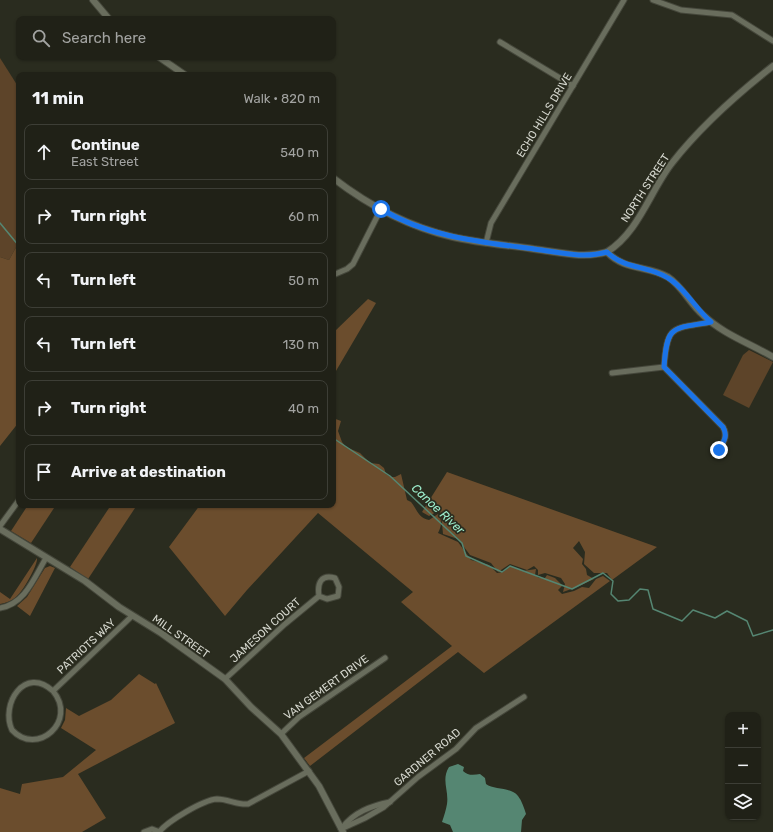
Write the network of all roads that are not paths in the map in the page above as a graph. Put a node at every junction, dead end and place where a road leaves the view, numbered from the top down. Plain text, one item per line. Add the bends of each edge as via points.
1 (93, 0) edge
2 (624, 0) edge
3 (653, 0) edge
4 (106, 16) edge
5 (773, 41) edge
6 (500, 42) dead end
7 (162, 60) edge
8 (772, 69) edge
9 (176, 72) edge
10 (573, 86) junction
11 (336, 180) edge
12 (381, 209) junction
13 (486, 243) junction
14 (607, 252) junction
15 (336, 274) edge
16 (711, 322) junction
17 (773, 357) edge
18 (664, 367) junction
19 (612, 373) dead end
20 (719, 450) dead end
21 (16, 504) edge
22 (0, 527) edge
23 (46, 558) junction
24 (319, 596) junction
25 (0, 608) edge
26 (132, 616) junction
27 (385, 658) dead end
28 (225, 679) junction
29 (53, 691) junction
30 (524, 697) dead end
31 (281, 734) junction
32 (309, 771) junction
33 (342, 830) edge
34 (144, 832) edge
35 (160, 832) edge

1 - 4 street
2 - 10 street, ECHO HILLS DRIVE
3 - 5 street via 681,10 732,15
6 - 10 street
7 - 9 street
8 - 14 street, NORTH STREET via 732,99 681,152 666,170 626,236
10 - 13 street, ECHO HILLS DRIVE via 491,223
11 - 12 street
12 - 13 street via 408,223 437,233
12 - 15 street via 353,264
13 - 14 street via 584,256
14 - 16 street via 620,263 656,272 672,280
16 - 17 street via 723,332
16 - 18 street via 682,326 672,332 666,344
18 - 19 street
18 - 20 street via 723,427 726,438
21 - 22 street
22 - 23 street, MILL STREET
23 - 25 street via 23,595 13,604
23 - 26 street, MILL STREET via 84,581
24 - 24 street via 320,581 325,577 335,578 339,587 338,596 327,599
24 - 28 street, JAMESON COURT
26 - 28 street, MILL STREET
26 - 29 street, PATRIOTS WAY
27 - 31 street, VAN GEMERT DRIVE via 299,717
28 - 31 street, MILL STREET
29 - 29 street via 37,682 15,688 4,708 12,730 32,739 41,738 52,731 60,720 61,711 59,698
30 - 33 street, GARDNER ROAD via 476,728 456,749 418,776 390,802
31 - 32 street, MILL STREET
32 - 33 street, MILL STREET
32 - 35 street via 248,804 208,801 169,823
34 - 35 street via 152,829

